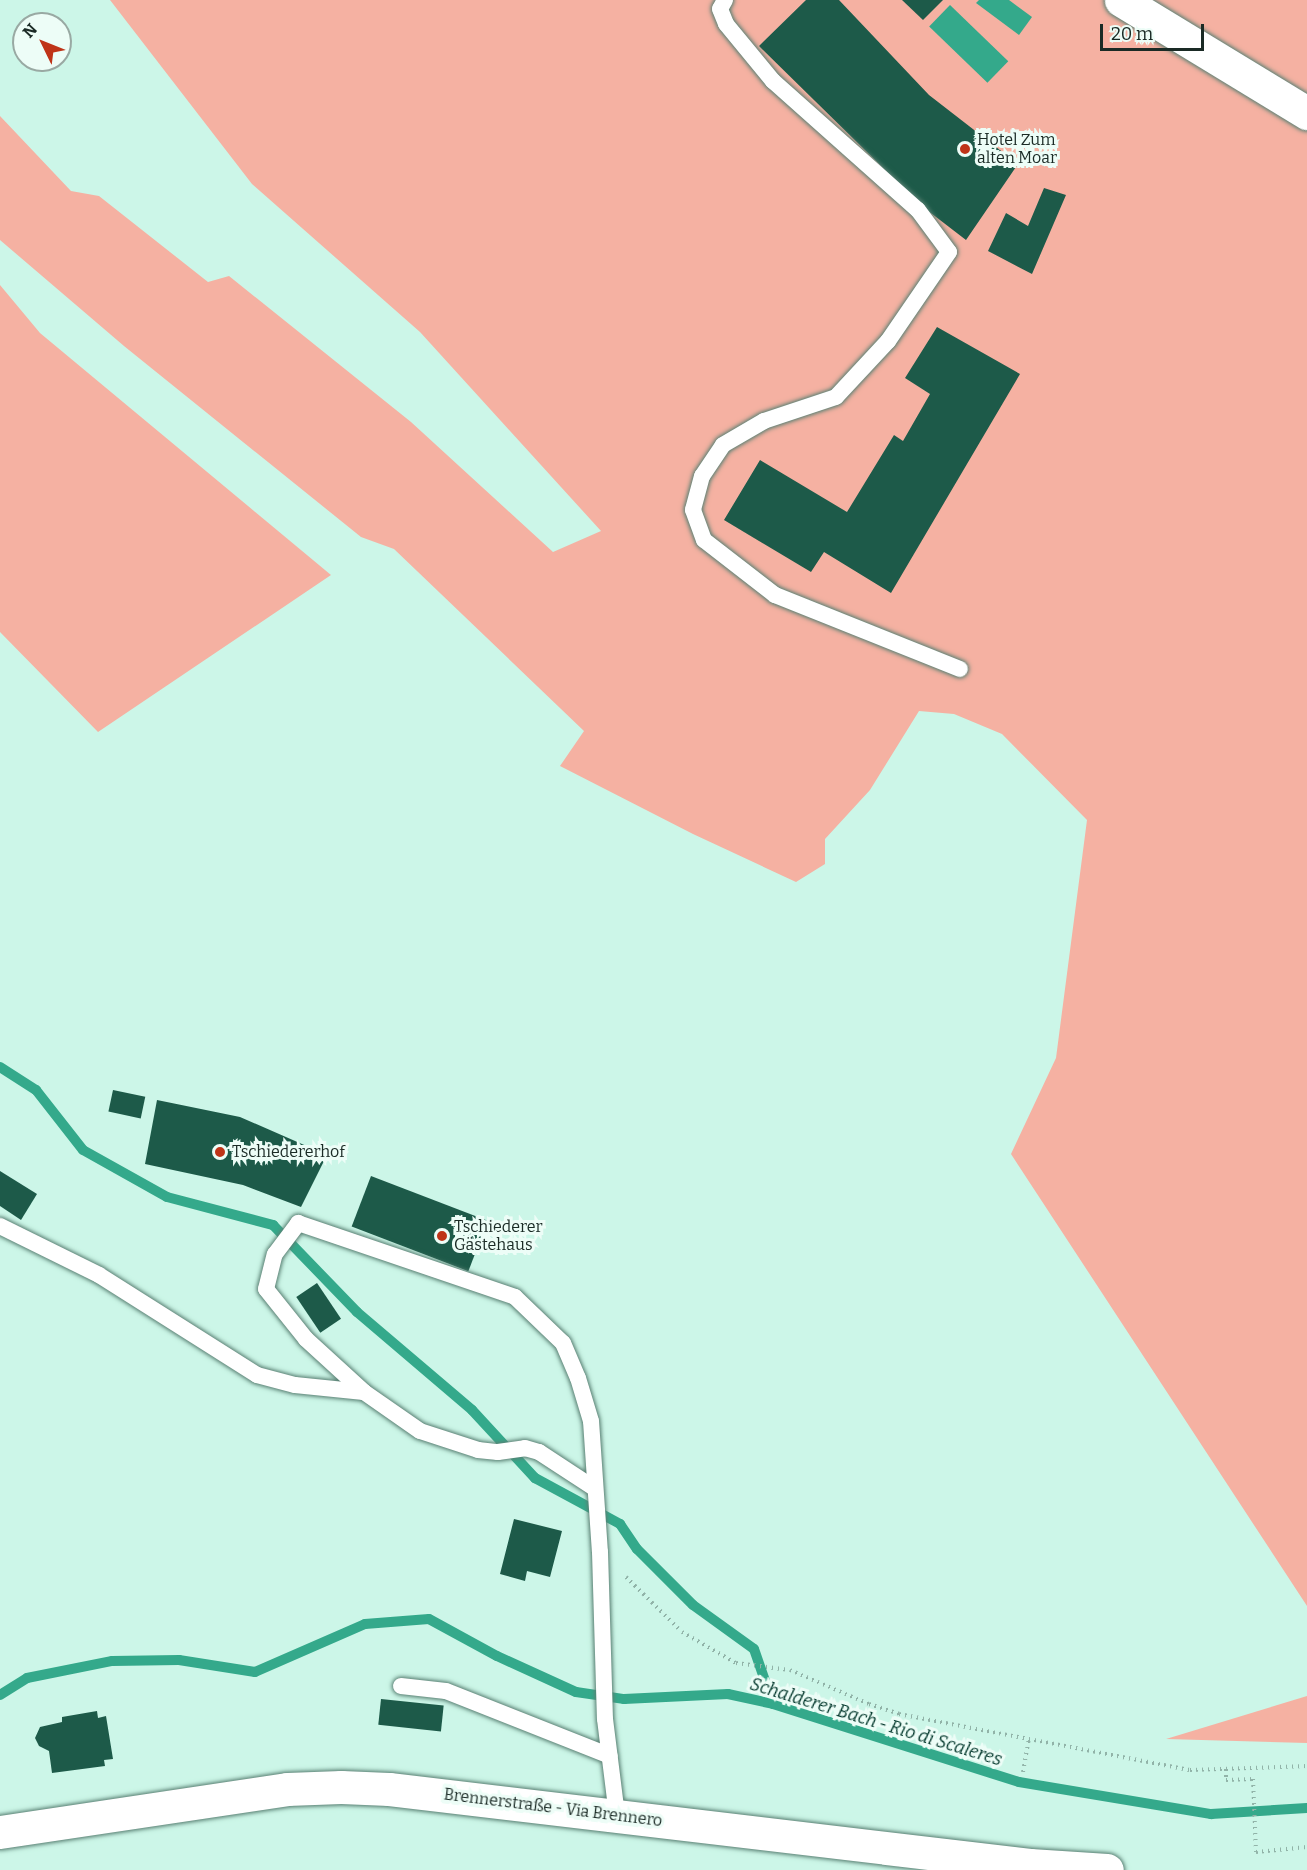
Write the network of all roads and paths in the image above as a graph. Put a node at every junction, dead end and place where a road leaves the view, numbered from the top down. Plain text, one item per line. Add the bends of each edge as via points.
1 (725, 0) edge
2 (1121, 0) edge
3 (1307, 113) edge
4 (960, 669) dead end
5 (0, 1226) edge
6 (364, 1392) junction
7 (595, 1494) junction
8 (600, 1552) junction
9 (401, 1686) dead end
10 (1029, 1739) junction
11 (610, 1756) junction
12 (1307, 1766) edge
13 (1226, 1769) junction
14 (1023, 1772) dead end
15 (617, 1816) junction
16 (0, 1832) edge
17 (1307, 1847) edge
18 (1107, 1870) edge

1 - 4 lane via 720,9 726,24 773,81 918,210 949,252 888,341 836,397 764,421 723,445 702,476 693,510 704,540 775,595
2 - 3 main road
5 - 6 lane via 99,1275 257,1375 295,1385
6 - 7 lane via 420,1431 478,1450 525,1448 539,1452
6 - 7 lane via 306,1338 266,1289 278,1250 298,1223 516,1297 563,1343 579,1378 591,1421
7 - 8 lane
8 - 10 path via 682,1632 736,1663 790,1670 899,1714
8 - 11 lane via 605,1719
9 - 11 lane via 446,1691
10 - 13 path via 1190,1770
10 - 14 path
11 - 15 lane
12 - 13 path
13 - 17 path via 1226,1780 1253,1779 1256,1852
15 - 16 main road, Brennerstraße - Via Brennero via 389,1789 341,1787 286,1789
15 - 18 main road, Brennerstraße - Via Brennero via 1030,1865

